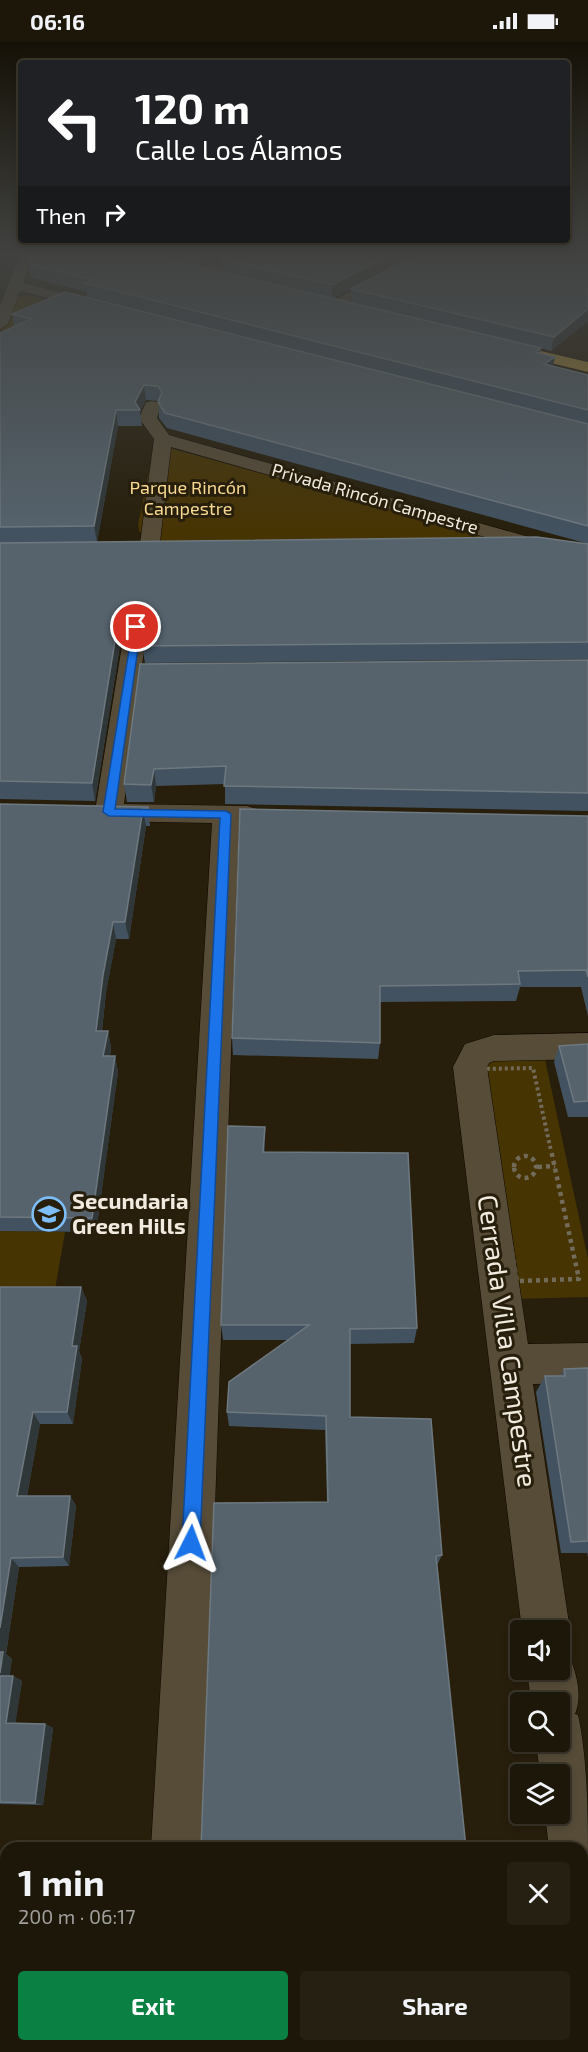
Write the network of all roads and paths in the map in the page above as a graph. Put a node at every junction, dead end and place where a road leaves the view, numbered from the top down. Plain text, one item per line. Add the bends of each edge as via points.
1 (501, 347) edge
2 (588, 367) edge
3 (152, 406) edge
4 (163, 439) junction
5 (534, 544) junction
6 (463, 546) edge
7 (126, 551) edge
8 (149, 551) junction
9 (172, 551) edge
10 (588, 553) edge
11 (136, 627) dead end
12 (201, 671) edge
13 (131, 672) junction
14 (76, 812) edge
15 (109, 812) junction
16 (226, 814) junction
17 (273, 815) edge
18 (588, 1046) edge
19 (555, 1166) dead end
20 (538, 1167) dead end
21 (588, 1363) edge
22 (510, 1364) junction
23 (545, 1620) edge
24 (562, 1752) edge
25 (177, 1842) edge
26 (574, 1842) edge

1 - 2 highway
3 - 4 street via 148,418
4 - 5 street, Privada Rincón Campestre
4 - 8 street
5 - 6 street
5 - 10 street, Privada Rincón Campestre
7 - 8 street
8 - 9 street
11 - 13 street
12 - 13 street
13 - 15 street
14 - 15 street
15 - 16 street
16 - 17 street
16 - 25 street
18 - 22 street, Cerrada Villa Campestre via 494,1048 477,1053 470,1067
19 - 20 path
21 - 22 street
22 - 23 street, Cerrada Villa Campestre
24 - 26 street

